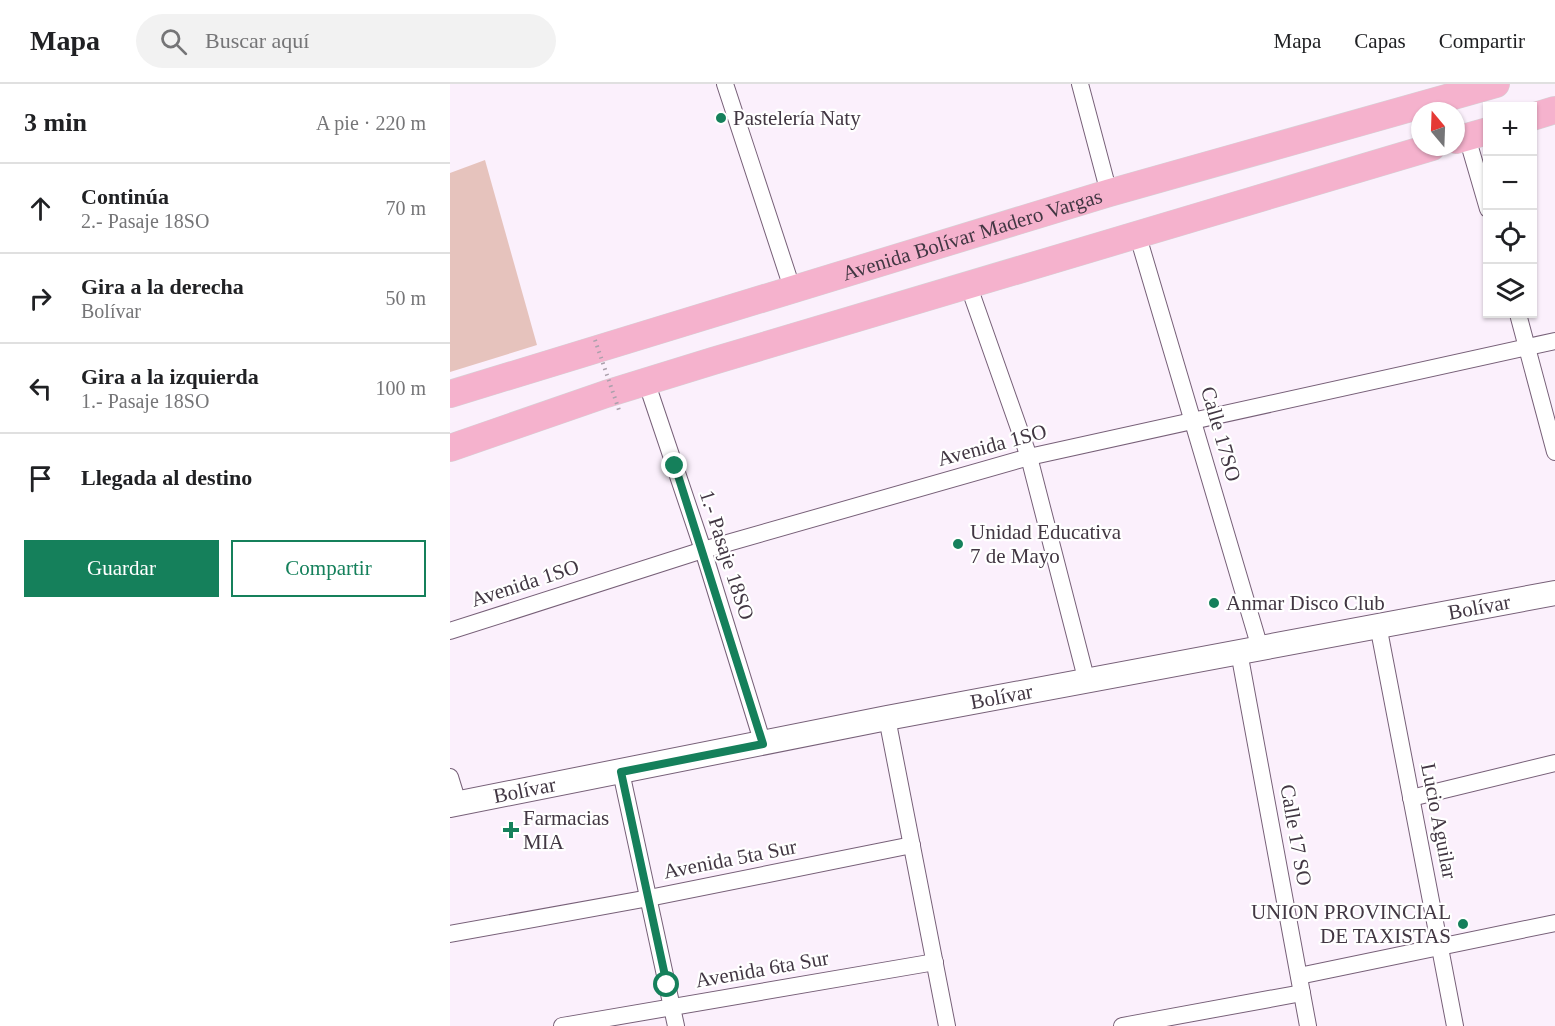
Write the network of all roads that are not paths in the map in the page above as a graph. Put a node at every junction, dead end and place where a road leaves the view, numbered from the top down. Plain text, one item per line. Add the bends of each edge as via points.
1 (725, 84) edge
2 (1080, 84) edge
3 (1496, 84) edge
4 (1459, 89) edge
5 (1555, 110) edge
6 (1537, 116) edge
7 (1470, 136) edge
8 (1411, 153) edge
9 (1483, 189) edge
10 (1109, 193) junction
11 (1137, 233) junction
12 (968, 284) junction
13 (793, 291) junction
14 (1519, 318) edge
15 (1555, 341) edge
16 (1528, 347) junction
17 (646, 381) junction
18 (450, 394) edge
19 (1195, 421) junction
20 (450, 448) edge
21 (1555, 452) edge
22 (1029, 456) junction
23 (703, 550) junction
24 (1555, 593) edge
25 (1378, 625) junction
26 (450, 631) edge
27 (1249, 650) junction
28 (1087, 682) junction
29 (887, 718) junction
30 (763, 744) junction
31 (1555, 763) edge
32 (621, 772) junction
33 (450, 777) edge
34 (1411, 798) junction
35 (454, 804) edge
36 (912, 845) junction
37 (649, 898) junction
38 (1555, 923) edge
39 (450, 934) edge
40 (1440, 947) junction
41 (935, 962) junction
42 (1300, 985) junction
43 (672, 1007) junction
44 (562, 1026) edge
45 (676, 1026) edge
46 (948, 1026) edge
47 (1122, 1026) edge
48 (1308, 1026) edge
49 (1455, 1026) edge

1 - 13 street
2 - 10 street
3 - 4 main road, Avenida Bolívar Madero Vargas
4 - 10 main road, Avenida Bolívar Madero Vargas
5 - 6 main road
7 - 9 street
8 - 11 main road
10 - 13 main road, Avenida Bolívar Madero Vargas
11 - 12 main road
11 - 19 street, Calle 17SO
12 - 17 main road
12 - 22 street
13 - 18 main road, Avenida Bolívar Madero Vargas
14 - 16 street
15 - 16 street, Avenida 1SO
16 - 19 street, Avenida 1SO
16 - 21 street
17 - 20 main road
17 - 23 street, 1.- Pasaje 18SO
19 - 22 street, Avenida 1SO
19 - 27 street, Calle 17SO
22 - 23 street, Avenida 1SO
22 - 28 street
23 - 26 street, Avenida 1SO
23 - 30 street, 1.- Pasaje 18SO
24 - 25 street, Bolívar
25 - 27 street, Bolívar
25 - 34 street, Lucio Aguilar
27 - 28 street, Bolívar
27 - 42 street, Calle 17 SO
28 - 29 street, Bolívar
29 - 30 street, Bolívar
29 - 36 street
30 - 32 street, Bolívar
31 - 34 street
32 - 35 street, Bolívar
32 - 37 street
33 - 35 street
34 - 40 street, Lucio Aguilar
36 - 37 street, Avenida 5ta Sur
36 - 41 street
37 - 39 street, Avenida 5ta Sur
37 - 43 street
38 - 40 street
40 - 42 street
40 - 49 street, Lucio Aguilar
41 - 43 street, Avenida 6ta Sur
41 - 46 street
42 - 47 street
42 - 48 street, Calle 17 SO
43 - 44 street, Avenida 6ta Sur
43 - 45 street

